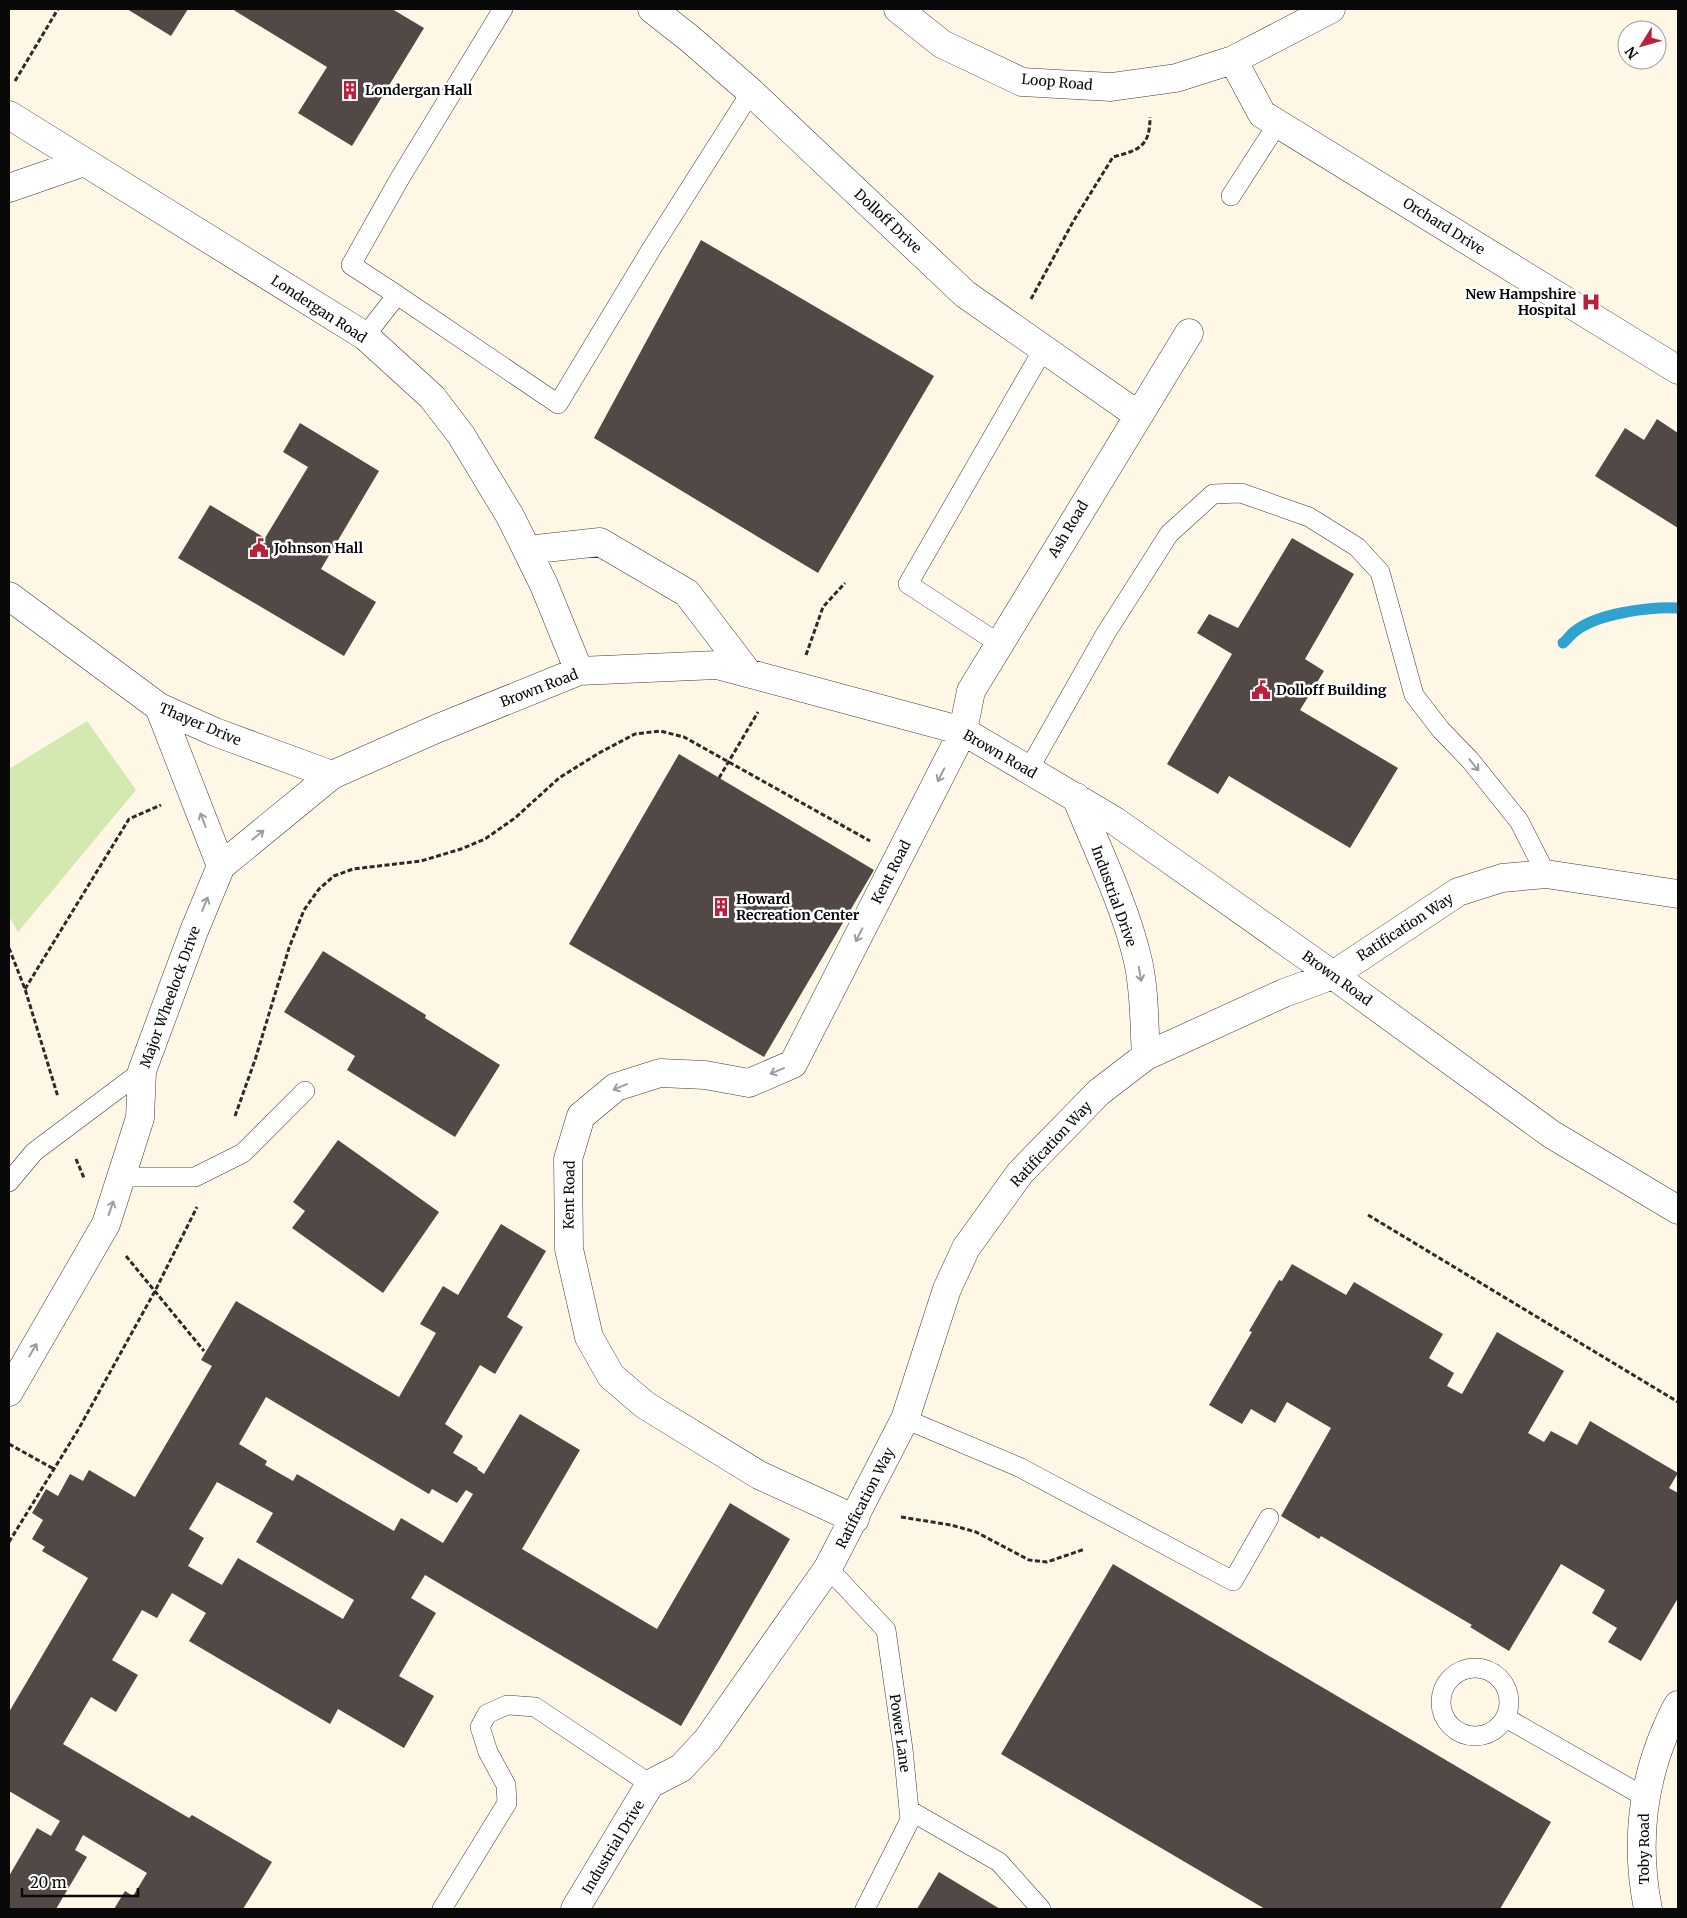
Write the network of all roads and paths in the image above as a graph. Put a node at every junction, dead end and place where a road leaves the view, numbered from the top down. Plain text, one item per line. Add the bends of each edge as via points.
1 (58, 9) edge
2 (503, 9) edge
3 (652, 9) edge
4 (898, 9) edge
5 (1331, 9) edge
6 (1233, 60) junction
7 (1148, 82) junction
8 (14, 83) dead end
9 (751, 92) junction
10 (9, 115) edge
11 (1278, 123) junction
12 (84, 162) junction
13 (9, 188) edge
14 (1231, 196) dead end
15 (397, 295) junction
16 (1030, 301) dead end
17 (1188, 333) dead end
18 (365, 336) junction
19 (1044, 348) junction
20 (1678, 370) edge
21 (1138, 414) junction
22 (527, 550) junction
23 (845, 583) dead end
24 (9, 596) edge
25 (998, 643) junction
26 (805, 658) dead end
27 (579, 671) junction
28 (748, 672) junction
29 (158, 707) junction
30 (759, 710) dead end
31 (963, 731) junction
32 (729, 761) junction
33 (1029, 769) junction
34 (332, 775) junction
35 (719, 778) dead end
36 (1076, 797) junction
37 (163, 804) dead end
38 (899, 858) junction
39 (221, 866) junction
40 (1546, 874) junction
41 (1678, 894) edge
42 (9, 948) edge
43 (1333, 975) junction
44 (26, 988) junction
45 (1146, 1056) junction
46 (142, 1071) junction
47 (304, 1092) dead end
48 (59, 1102) dead end
49 (74, 1152) dead end
50 (219, 1165) junction
51 (121, 1177) junction
52 (85, 1179) dead end
53 (9, 1182) edge
54 (1678, 1210) edge
55 (1368, 1215) dead end
56 (126, 1255) dead end
57 (155, 1291) junction
58 (204, 1351) dead end
59 (9, 1392) edge
60 (1678, 1402) edge
61 (905, 1419) junction
62 (9, 1444) edge
63 (54, 1469) junction
64 (901, 1517) dead end
65 (1269, 1518) dead end
66 (855, 1519) junction
67 (9, 1542) edge
68 (1085, 1549) dead end
69 (828, 1568) junction
70 (1678, 1705) edge
71 (1506, 1718) dead end
72 (650, 1784) junction
73 (1645, 1797) junction
74 (909, 1810) junction
75 (442, 1909) edge
76 (575, 1909) edge
77 (865, 1909) edge
78 (1041, 1909) edge
79 (1648, 1909) edge

1 - 8 path
2 - 15 lane via 351,265
3 - 9 street, Dolloff Drive
4 - 7 street, Loop Road via 942,44 1022,82 1111,87
5 - 6 street, Loop Road
6 - 7 street, Loop Road via 1176,78
6 - 11 street, Orchard Drive via 1262,114
7 - 16 path via 1150,120 1147,140 1137,151 1113,157
9 - 15 lane via 558,404
9 - 19 street, Dolloff Drive via 965,294
10 - 12 street, Londergan Road
11 - 14 lane
11 - 20 street, Orchard Drive
12 - 13 street
12 - 18 street, Londergan Road
15 - 18 lane
17 - 21 street, Ash Road
18 - 22 street, Londergan Road via 432,396 461,435
19 - 21 street, Dolloff Drive
19 - 25 lane via 908,584
21 - 25 street, Ash Road
22 - 27 street, Londergan Road
22 - 28 street via 600,542 687,593
23 - 26 path via 823,607
24 - 29 street, Thayer Drive
25 - 31 street, Ash Road via 970,691
27 - 28 street, Brown Road via 717,664
27 - 34 street, Brown Road
28 - 31 street, Brown Road
29 - 34 street, Thayer Drive via 215,732
39 -> 29 street
30 - 32 path
31 - 33 street, Brown Road
31 -> 38 street, Kent Road
32 - 35 path
32 - 38 path
32 - 50 path via 684,737 660,731 635,734 560,778 515,818 485,839 422,861 353,869 334,876 319,889 304,910 288,948
33 - 36 street, Brown Road
33 -> 40 lane via 1106,633 1169,534 1213,494 1241,493 1309,517 1357,548 1380,572 1414,695 1519,821
39 -> 34 street, Brown Road
36 - 43 street, Brown Road
36 -> 45 street, Industrial Drive via 1134,946 1142,986
37 - 44 path via 129,819
38 -> 66 street, Kent Road via 793,1064 750,1082 660,1073 616,1087 581,1116 568,1159 569,1249 589,1337 611,1376 645,1405 759,1476
46 -> 39 street, Major Wheelock Drive
40 - 41 street, Ratification Way
40 - 43 street, Ratification Way via 1502,878 1458,892
42 - 44 path
43 - 45 street, Ratification Way via 1284,993
43 - 54 street, Brown Road via 1551,1134
44 - 48 path
45 - 61 street, Ratification Way via 1099,1092 1020,1173 966,1248 947,1289
46 - 51 street, Major Wheelock Drive via 140,1118
46 - 53 lane via 34,1152
47 - 50 lane via 243,1153
49 - 52 path
50 - 51 lane via 195,1177
50 - 57 path
59 -> 51 street, Major Wheelock Drive via 106,1224
55 - 60 path
56 - 57 path
57 - 58 path
57 - 63 path
61 - 65 lane via 1019,1467 1234,1581
61 - 66 street, Ratification Way
62 - 63 path
63 - 67 path
64 - 68 path via 976,1532 1029,1560 1047,1562
66 - 69 street, Ratification Way
69 - 72 street, Ratification Way via 707,1740 681,1768
69 - 74 lane, Power Lane via 886,1630
70 - 73 street, Toby Road via 1657,1753
71 - 73 lane
72 - 75 lane via 536,1707 508,1705 487,1714 480,1727 488,1752 506,1785 507,1803
72 - 76 street, Industrial Drive
73 - 79 street, Toby Road via 1641,1844
74 - 77 lane, Power Lane via 910,1820
74 - 78 lane via 999,1862

